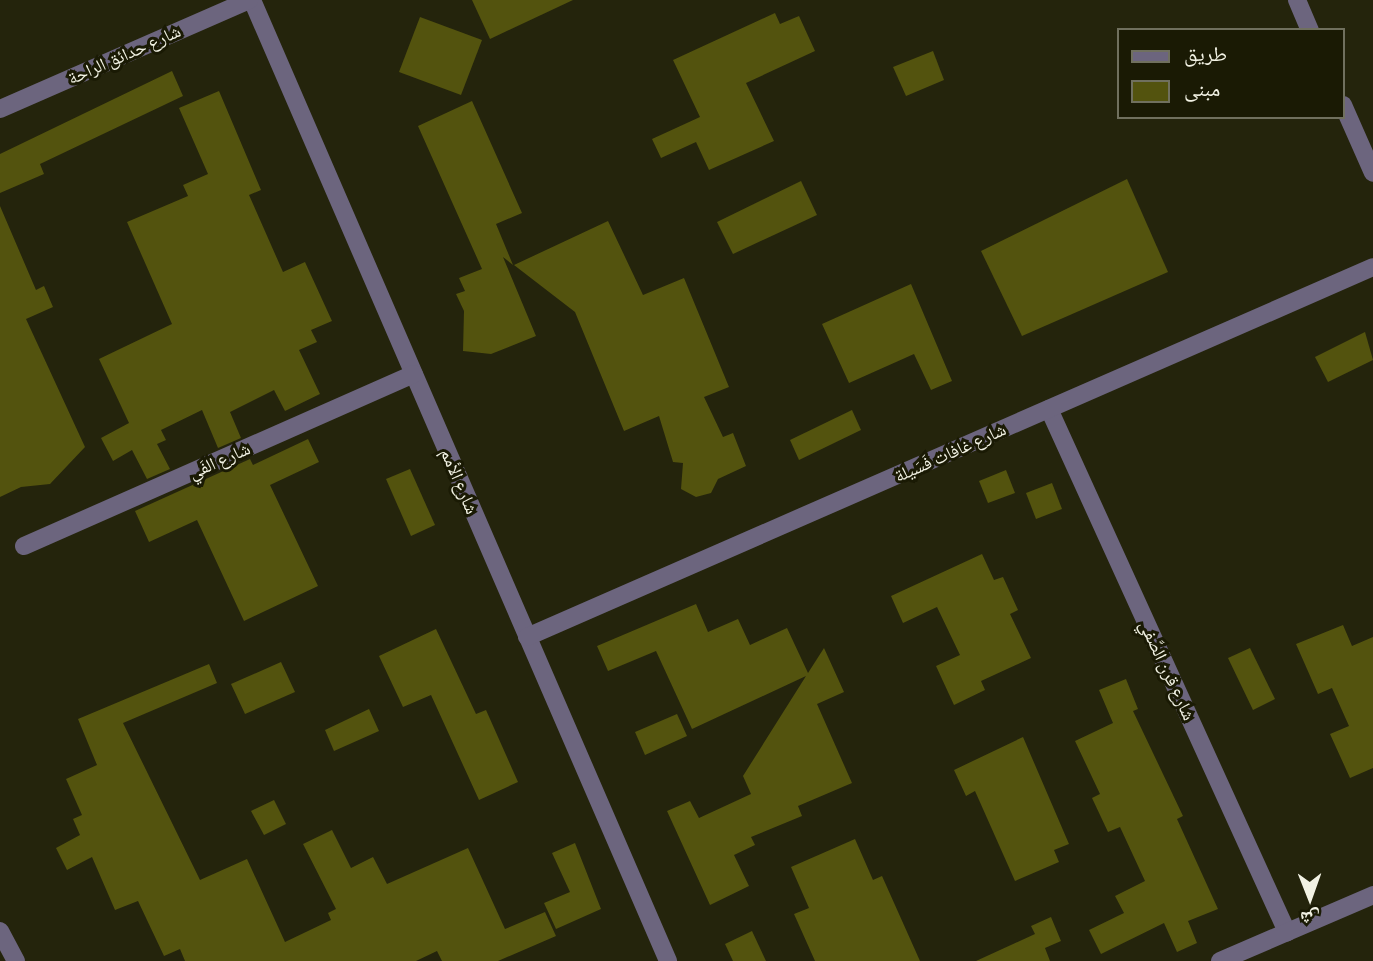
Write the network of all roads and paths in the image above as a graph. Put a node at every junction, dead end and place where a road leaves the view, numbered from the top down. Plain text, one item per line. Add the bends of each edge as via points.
1 (250, 0) edge
2 (1297, 0) edge
3 (1309, 28) edge
4 (0, 109) edge
5 (1345, 110) edge
6 (1373, 173) edge
7 (1373, 267) edge
8 (414, 374) junction
9 (1049, 409) junction
10 (24, 546) dead end
11 (527, 637) junction
12 (1373, 895) edge
13 (0, 931) edge
14 (1287, 932) junction
15 (16, 961) edge
16 (668, 961) edge
17 (1220, 961) edge

1 - 4 street, شارع حدائق الراحة
1 - 8 street, شارع الأمم
2 - 3 street
5 - 6 street
7 - 9 street, شارع غافات فَسَيلة
8 - 10 street, شارع الفَي
8 - 11 street, شارع الأمم
9 - 11 street, شارع غافات فَسَيلة
9 - 14 street, شارع قرن الصَّفي
11 - 16 street, شارع الأمم
12 - 14 street
13 - 15 street
14 - 17 street

